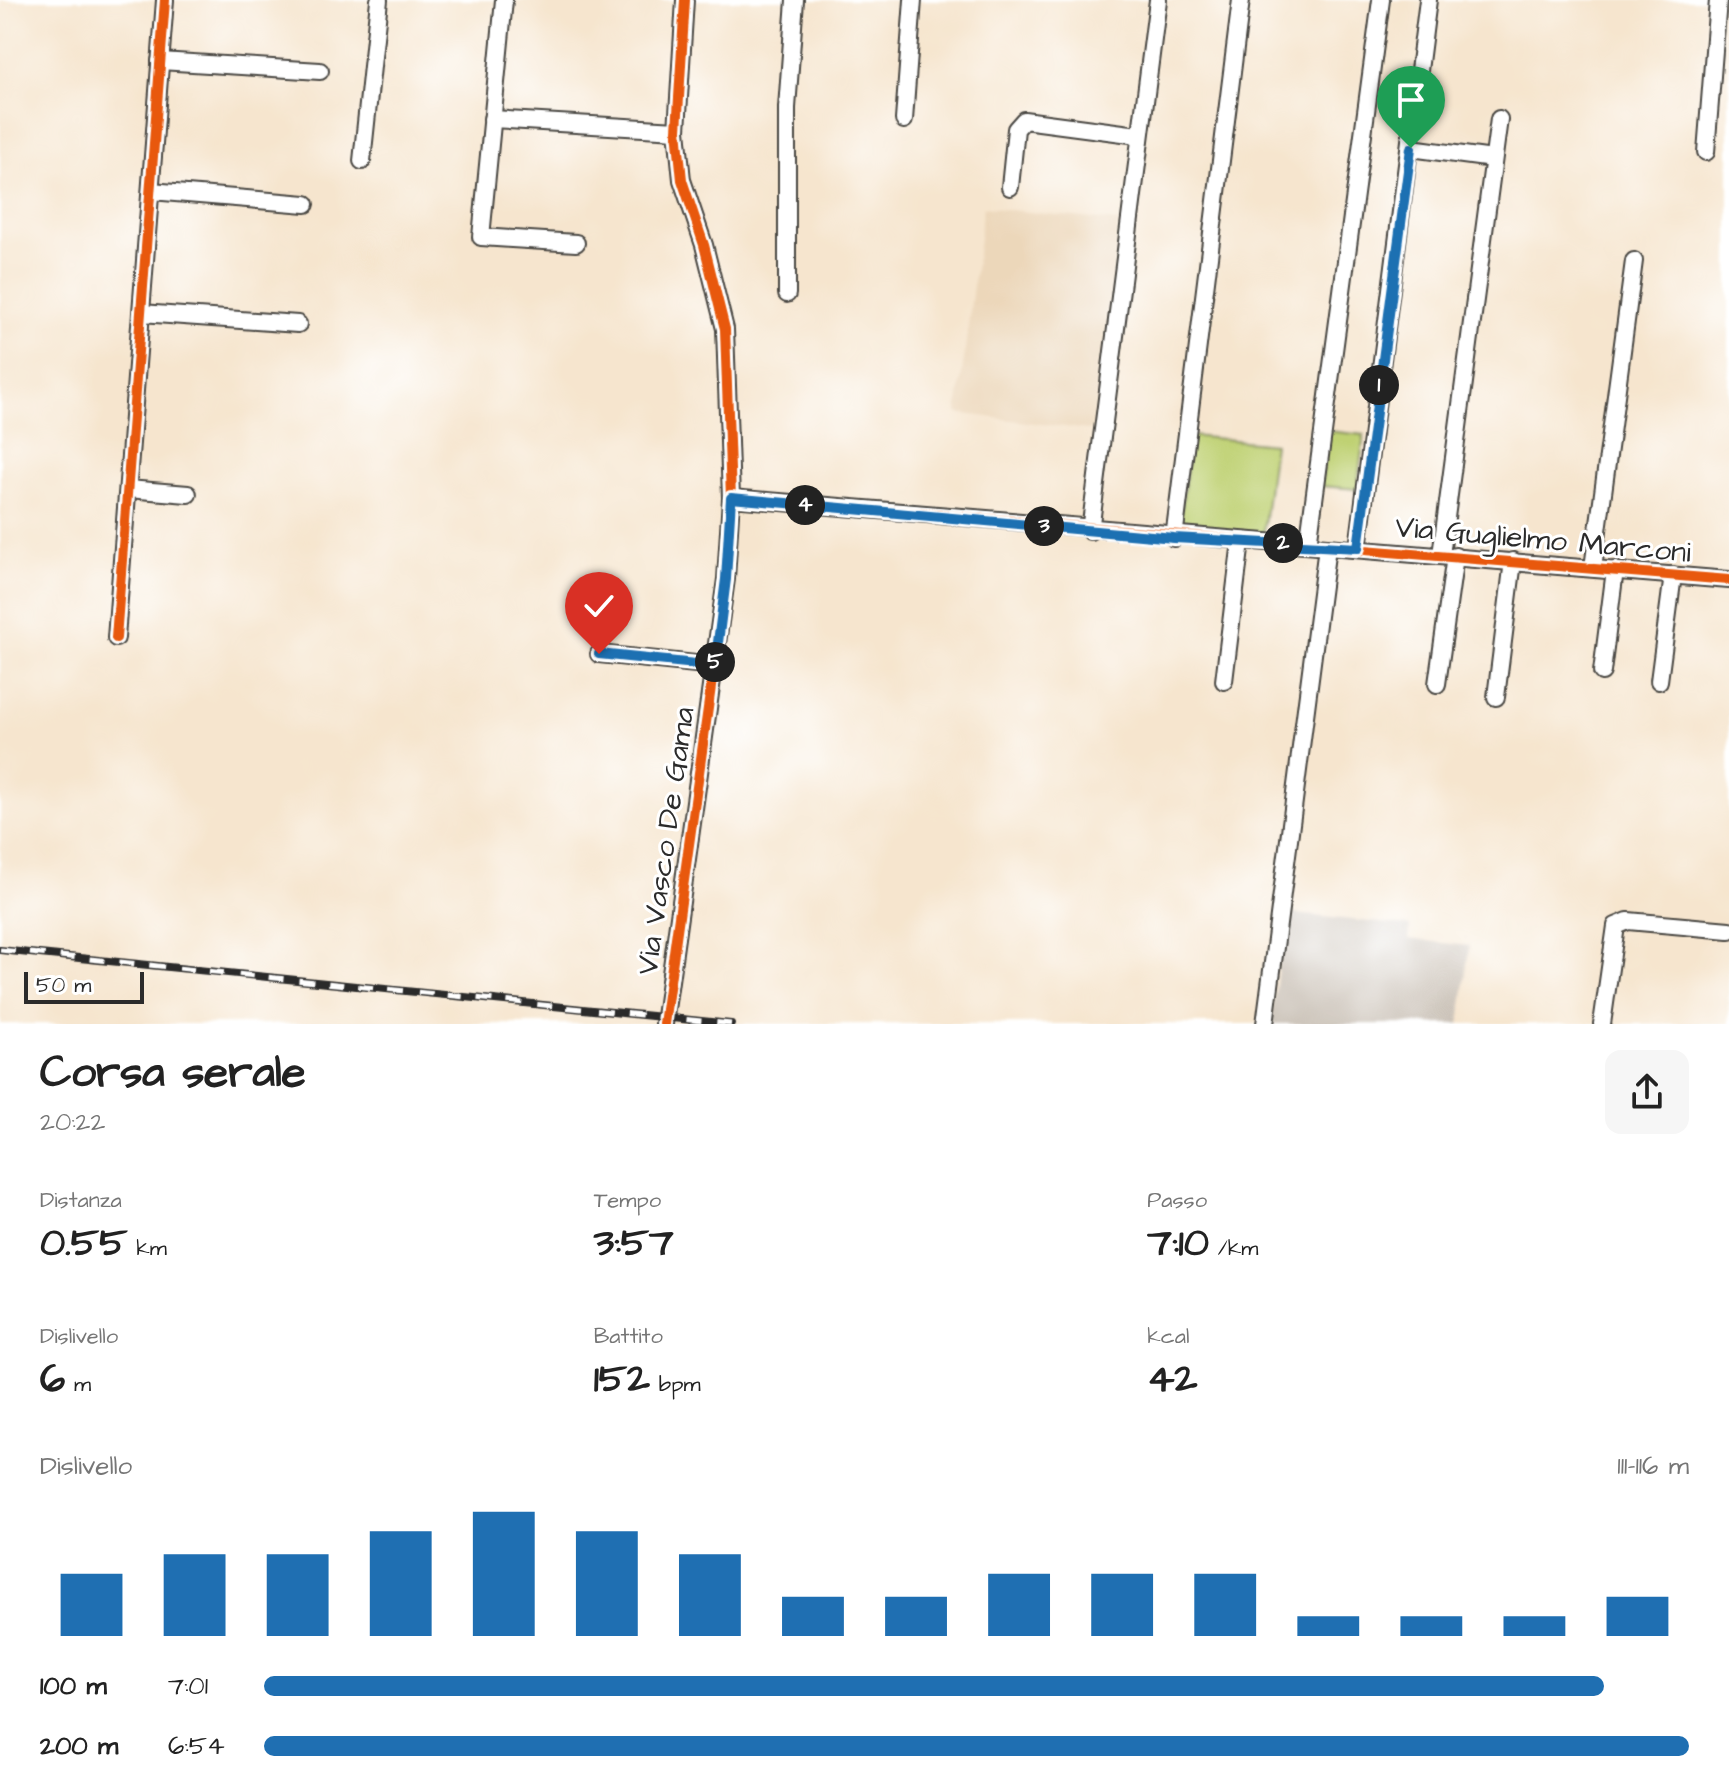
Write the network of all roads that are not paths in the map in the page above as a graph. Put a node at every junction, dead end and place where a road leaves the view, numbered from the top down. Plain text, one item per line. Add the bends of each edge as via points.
1 (165, 0) edge
2 (379, 0) edge
3 (504, 0) edge
4 (685, 0) edge
5 (795, 0) edge
6 (913, 0) edge
7 (1158, 0) edge
8 (1241, 0) edge
9 (1381, 0) edge
10 (1428, 0) edge
11 (1718, 0) edge
12 (160, 61) junction
13 (320, 71) dead end
14 (492, 119) junction
15 (1499, 119) dead end
16 (904, 120) dead end
17 (677, 130) junction
18 (1138, 135) junction
19 (1411, 148) junction
20 (1706, 152) dead end
21 (1493, 159) junction
22 (362, 161) dead end
23 (1010, 187) dead end
24 (151, 191) junction
25 (306, 204) dead end
26 (576, 243) dead end
27 (1634, 261) dead end
28 (787, 294) dead end
29 (141, 313) junction
30 (298, 324) dead end
31 (128, 489) junction
32 (188, 494) dead end
33 (731, 498) junction
34 (1090, 531) junction
35 (1174, 538) junction
36 (1241, 541) junction
37 (1308, 545) junction
38 (1327, 547) junction
39 (1358, 548) junction
40 (1448, 556) junction
41 (1513, 561) junction
42 (1593, 568) junction
43 (1615, 570) junction
44 (1673, 575) junction
45 (1729, 580) edge
46 (116, 638) dead end
47 (599, 654) dead end
48 (715, 666) junction
49 (1602, 672) dead end
50 (1224, 681) dead end
51 (1659, 681) dead end
52 (1437, 684) dead end
53 (1496, 697) dead end
54 (1729, 930) edge
55 (664, 1024) edge
56 (1265, 1024) edge
57 (1602, 1024) edge

1 - 12 street
2 - 22 street
3 - 14 street
4 - 17 street, Via Vasco De Gama
5 - 28 street via 787,108
6 - 16 street
7 - 18 street
8 - 35 street
9 - 37 street
10 - 19 street
11 - 20 street
12 - 13 street
12 - 24 street
14 - 17 street
14 - 26 street via 481,237
15 - 21 street
17 - 33 street, Via Vasco De Gama via 682,180 725,329
18 - 23 street via 1024,120 1016,129
18 - 34 street
19 - 21 street
19 - 39 street
21 - 40 street
24 - 25 street
24 - 29 street
27 - 42 street
29 - 30 street
29 - 31 street
31 - 32 street
31 - 46 street
33 - 34 street, Via Guglielmo Marconi
33 - 48 street, Via Vasco De Gama
34 - 35 street, Via Guglielmo Marconi
35 - 36 street, Via Guglielmo Marconi
36 - 37 street, Via Guglielmo Marconi
36 - 50 street
37 - 38 street, Via Guglielmo Marconi
38 - 39 street, Via Guglielmo Marconi
38 - 56 street
39 - 40 street, Via Guglielmo Marconi
40 - 41 street, Via Guglielmo Marconi
40 - 52 street
41 - 42 street, Via Guglielmo Marconi
41 - 53 street
42 - 43 street, Via Guglielmo Marconi
43 - 44 street, Via Guglielmo Marconi
43 - 49 street
44 - 45 street, Via Guglielmo Marconi
44 - 51 street
47 - 48 street
48 - 55 street, Via Vasco De Gama
54 - 57 street via 1628,921 1616,926

